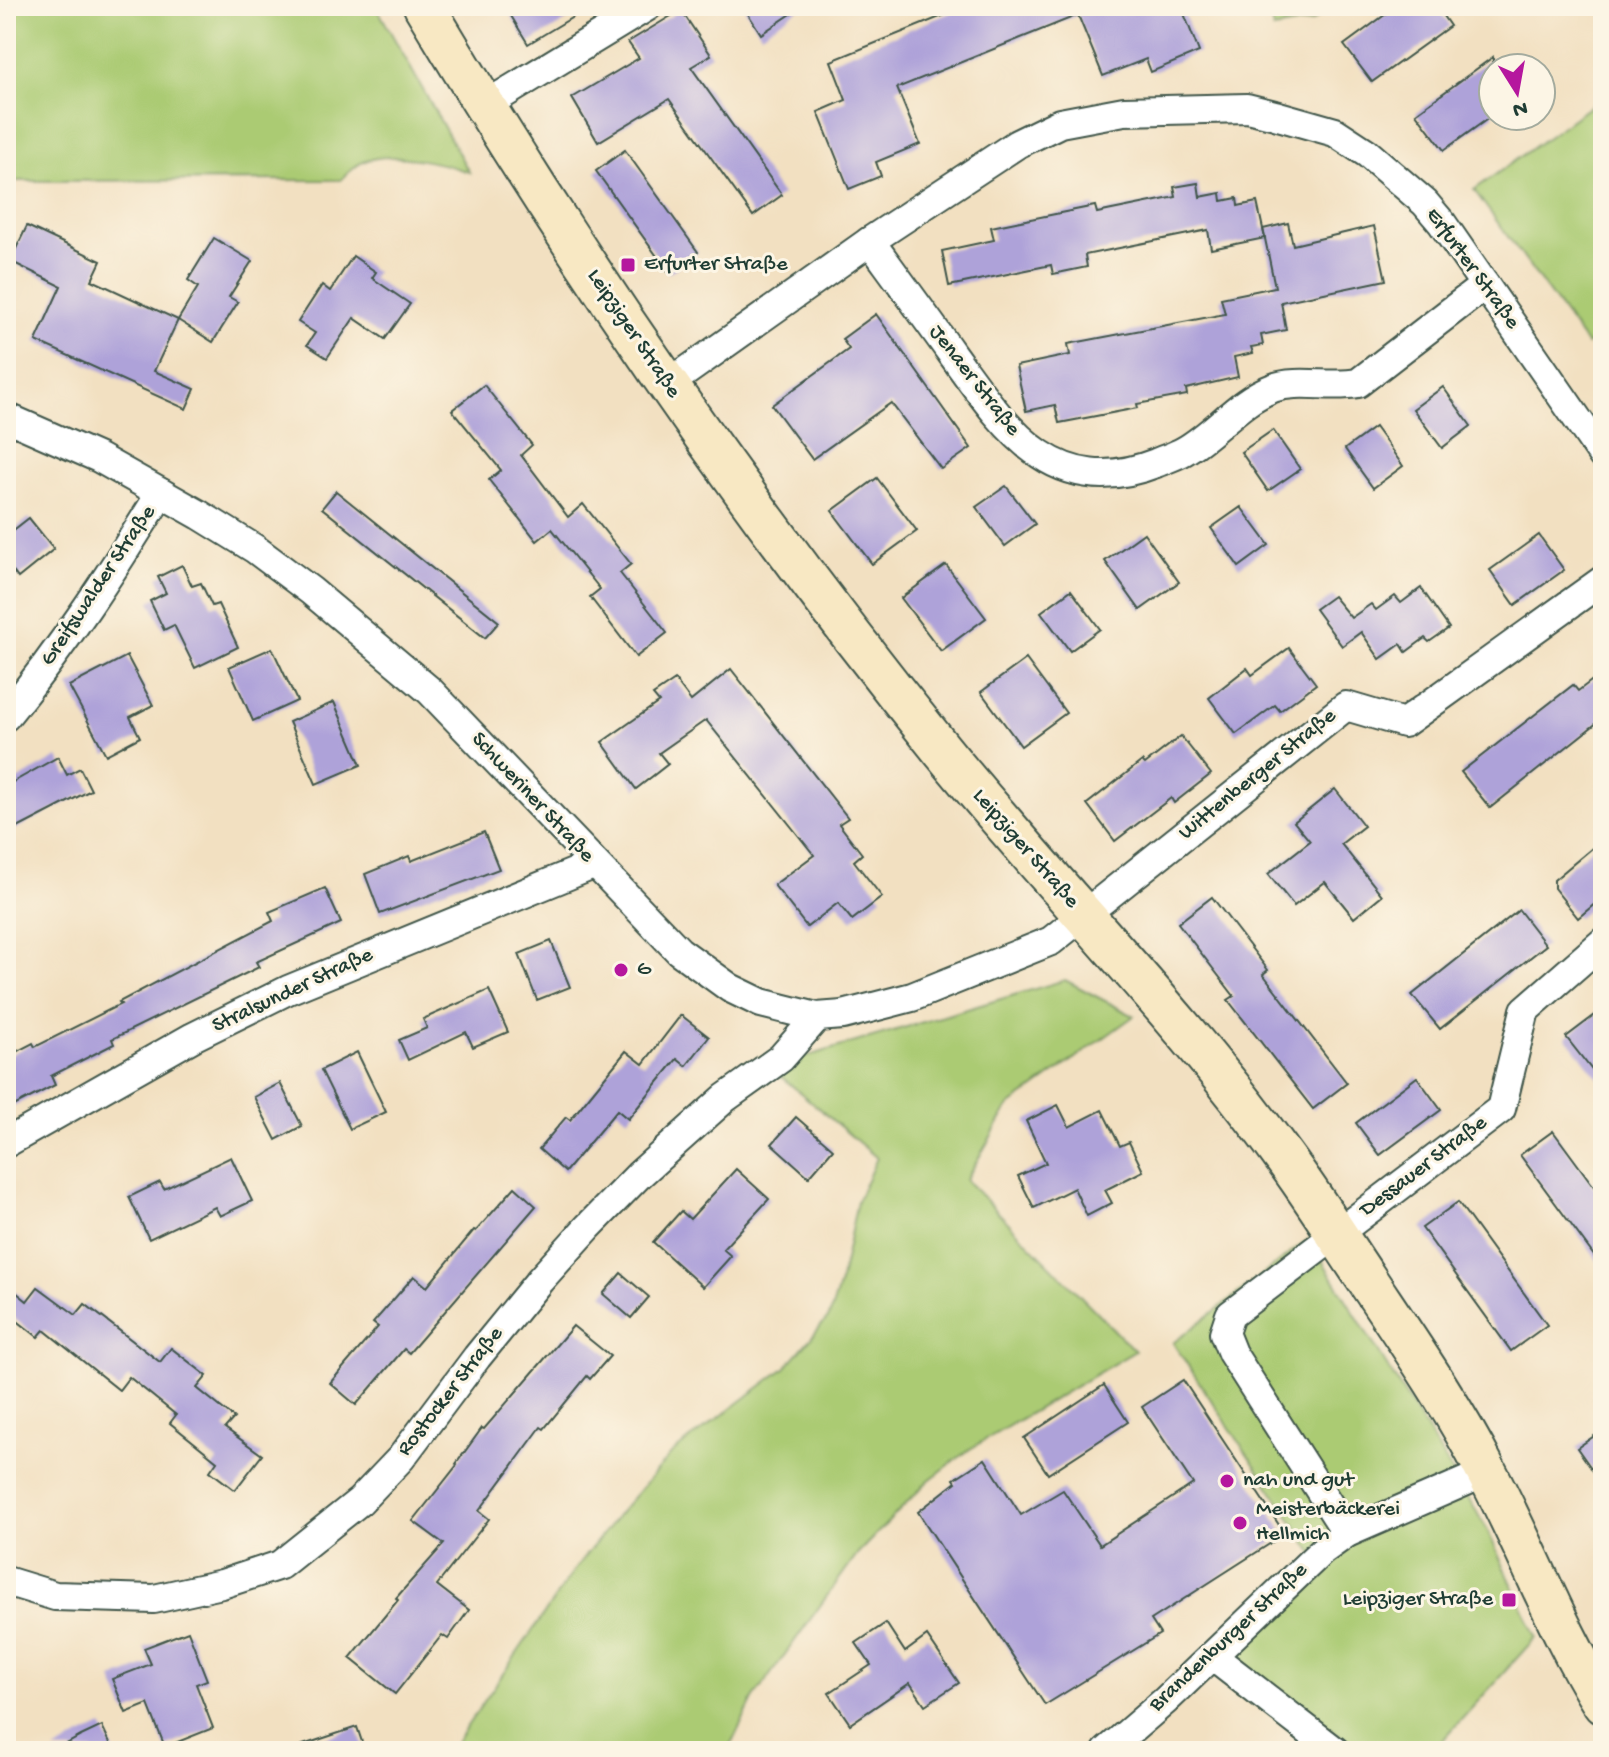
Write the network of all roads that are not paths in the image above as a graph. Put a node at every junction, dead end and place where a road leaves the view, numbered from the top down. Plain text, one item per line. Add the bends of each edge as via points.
1 (424, 6) edge
2 (648, 6) edge
3 (484, 106) junction
4 (870, 241) junction
5 (1485, 285) junction
6 (667, 385) junction
7 (6, 417) edge
8 (1603, 456) edge
9 (161, 493) junction
10 (1603, 580) edge
11 (6, 716) edge
12 (593, 865) junction
13 (1082, 916) junction
14 (1603, 942) edge
15 (817, 1017) junction
16 (6, 1143) edge
17 (1335, 1234) junction
18 (1487, 1472) junction
19 (1347, 1533) junction
20 (6, 1581) edge
21 (1212, 1656) junction
22 (1603, 1704) edge
23 (1107, 1751) edge
24 (1335, 1751) edge

1 - 3 main road, Leipziger Straße
2 - 3 street
3 - 6 main road, Leipziger Straße
4 - 5 street, Erfurter Straße via 1017,144 1060,123 1124,111 1247,108 1335,132 1367,153 1425,203
4 - 5 street, Jenaer Straße via 1022,443 1052,462 1089,474 1121,473 1185,450 1255,395 1278,386 1358,383
4 - 6 street, Erfurter Straße
5 - 8 street, Erfurter Straße
6 - 13 main road, Leipziger Straße via 852,637
7 - 9 street, Schweriner Straße via 99,458
9 - 11 street, Greifswalder Straße via 104,585
9 - 12 street, Schweriner Straße via 255,549 374,642 472,733
10 - 13 street, Wittenberger Straße via 1404,723 1346,706
12 - 15 street, Schweriner Straße via 679,951 730,988 761,1003
12 - 16 street, Stralsunder Straße via 288,990
13 - 15 street, Schweriner Straße via 1051,941 912,997
13 - 17 main road, Leipziger Straße via 1181,1028 1282,1155
14 - 17 street, Dessauer Straße via 1525,1010 1501,1109
15 - 20 street, Rostocker Straße via 781,1058 725,1098 588,1227 477,1357 401,1458 360,1501 280,1565 154,1599 55,1596
17 - 18 main road, Leipziger Straße via 1431,1375
17 - 19 street, Dessauer Straße via 1230,1315 1224,1333
18 - 19 street, Brandenburger Straße
18 - 22 main road, Leipziger Straße
19 - 21 street, Brandenburger Straße
21 - 23 street, Brandenburger Straße
21 - 24 street

